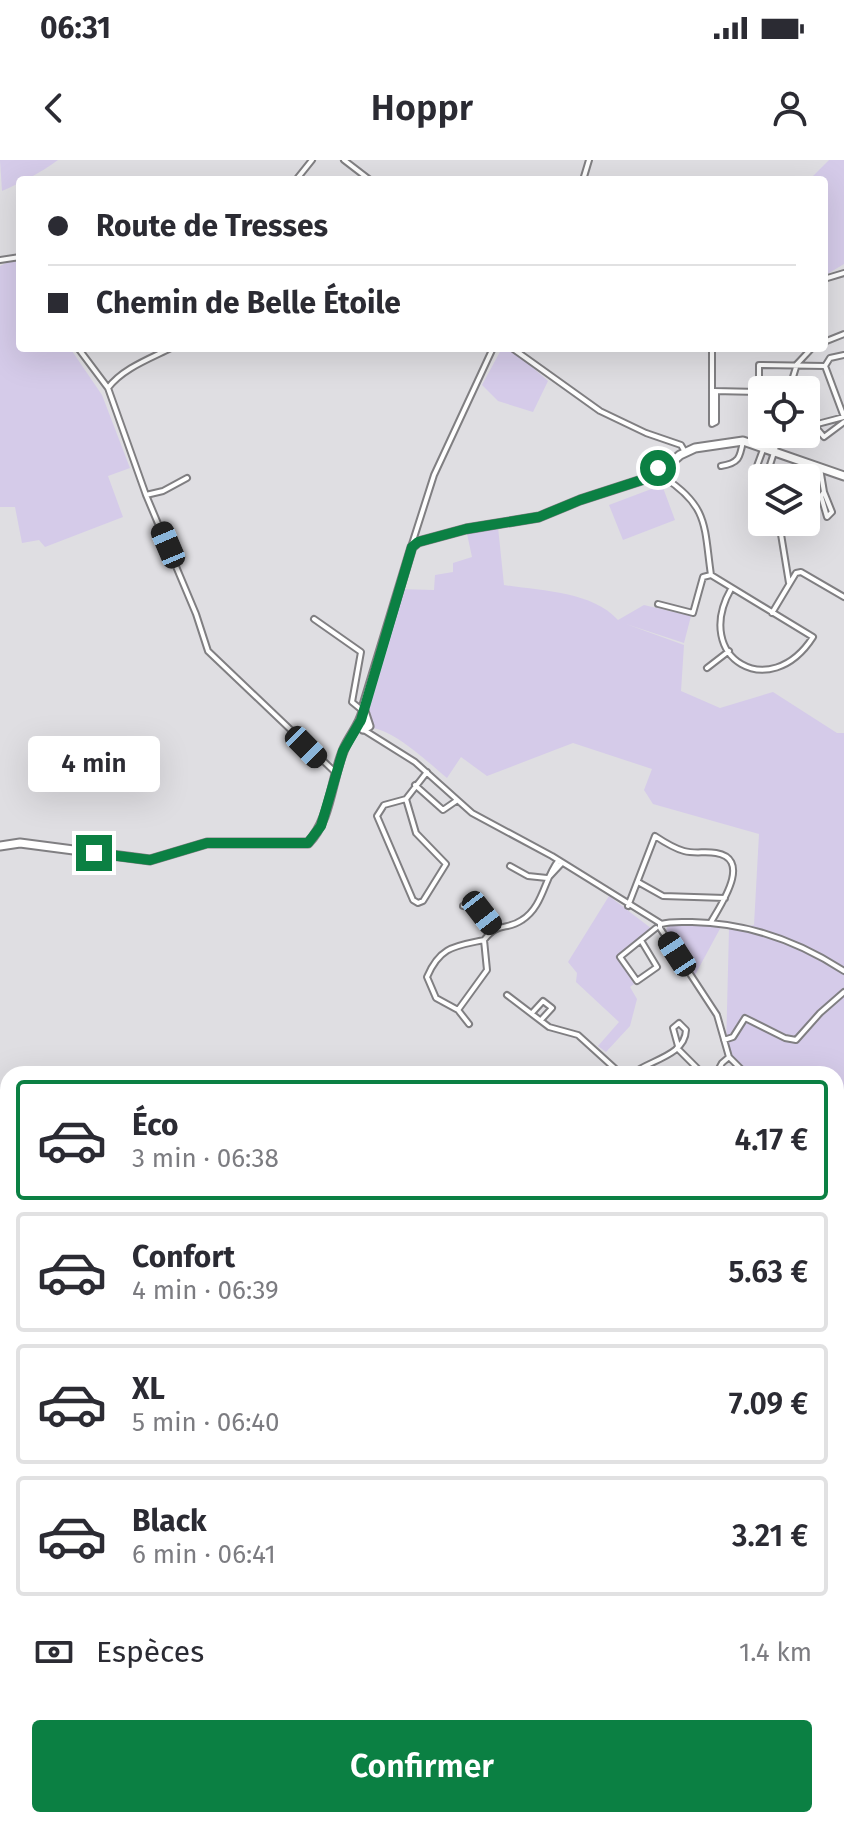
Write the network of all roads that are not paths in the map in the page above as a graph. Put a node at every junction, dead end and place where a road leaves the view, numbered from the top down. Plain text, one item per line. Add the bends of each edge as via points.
1 (312, 160) edge
2 (344, 160) edge
3 (299, 176) edge
4 (365, 176) edge
5 (81, 352) edge
6 (162, 352) edge
7 (491, 352) edge
8 (518, 352) edge
9 (712, 352) edge
10 (808, 352) edge
11 (844, 355) edge
12 (797, 364) junction
13 (825, 366) junction
14 (793, 376) edge
15 (108, 388) junction
16 (715, 392) junction
17 (844, 419) edge
18 (820, 424) edge
19 (820, 432) edge
20 (743, 441) junction
21 (748, 442) edge
22 (764, 448) edge
23 (766, 448) edge
24 (775, 448) edge
25 (685, 452) junction
26 (774, 452) junction
27 (808, 464) edge
28 (721, 466) dead end
29 (820, 468) joint
30 (665, 474) junction
31 (842, 474) edge
32 (187, 478) dead end
33 (824, 492) junction
34 (146, 495) junction
35 (781, 536) edge
36 (412, 547) junction
37 (711, 575) junction
38 (789, 584) junction
39 (731, 589) junction
40 (844, 597) edge
41 (658, 604) dead end
42 (772, 613) junction
43 (314, 619) dead end
44 (729, 651) junction
45 (707, 668) dead end
46 (363, 725) junction
47 (427, 772) junction
48 (336, 773) junction
49 (415, 785) junction
50 (406, 799) junction
51 (457, 800) junction
52 (0, 846) edge
53 (560, 862) junction
54 (510, 866) dead end
55 (547, 878) junction
56 (638, 882) junction
57 (725, 898) junction
58 (463, 906) dead end
59 (628, 906) junction
60 (711, 922) junction
61 (659, 926) junction
62 (494, 928) junction
63 (484, 940) junction
64 (642, 942) junction
65 (844, 971) edge
66 (844, 992) edge
67 (507, 995) dead end
68 (458, 1010) junction
69 (532, 1013) junction
70 (541, 1020) junction
71 (469, 1024) dead end
72 (724, 1040) junction
73 (678, 1047) junction
74 (729, 1057) junction
75 (612, 1066) edge
76 (646, 1066) edge
77 (696, 1066) edge
78 (720, 1066) edge
79 (738, 1066) edge

1 - 3 street
2 - 4 street
5 - 15 street
6 - 15 street
7 - 36 street via 434,475
8 - 25 street via 600,411 681,445
9 - 16 street
10 - 12 street
11 - 13 street via 830,358
12 - 13 street
12 - 14 street
12 - 16 street via 759,365 759,392
13 - 17 street
15 - 34 street
16 - 16 street via 710,398 712,424 716,422
17 - 18 street
17 - 19 street via 824,437
20 - 21 street
20 - 25 street
20 - 28 street via 740,459
22 - 26 street via 757,466 761,472
23 - 26 street
24 - 26 street
25 - 30 street
26 - 27 street
29 - 31 street
29 - 33 street
30 - 36 street via 656,468 654,476 539,517 466,529
30 - 37 street via 689,494 702,515
32 - 34 street
33 - 33 street via 821,496 827,517 832,512
34 - 48 street via 208,651
35 - 38 street
36 - 46 street
37 - 39 street
37 - 41 street via 703,577 693,613
38 - 40 street via 801,572
38 - 42 street
39 - 42 street
39 - 44 street via 718,617
42 - 44 street via 813,637 802,655 776,669 759,670
43 - 46 street via 362,653 352,702
44 - 45 street
46 - 47 street
46 - 48 street
47 - 49 street
47 - 51 street
48 - 52 street via 321,826 308,843 207,843 150,860 20,843
49 - 50 street
49 - 51 street via 443,810
50 - 50 street via 384,805 377,816 418,903 446,864 416,833
51 - 53 street
53 - 55 street
53 - 59 street
54 - 55 street
55 - 62 street via 545,892 524,919
56 - 57 street via 663,896
56 - 57 street via 655,836 685,852 725,856 733,870
56 - 59 street
57 - 60 street
58 - 62 street via 481,908
59 - 61 street
60 - 61 street
60 - 65 street via 758,931 817,954
61 - 64 street
61 - 72 street via 717,1015
62 - 63 street
63 - 68 street via 487,970
63 - 68 street via 447,949 428,972 436,998
64 - 64 street via 620,957 637,981 657,967
66 - 72 street via 796,1040 745,1018 733,1037
67 - 69 street
68 - 71 street
69 - 70 street
69 - 70 street via 543,1001 552,1008
70 - 75 street via 578,1035
72 - 74 street
73 - 73 street via 686,1036 679,1023 673,1028
73 - 76 street
73 - 77 street
74 - 78 street
74 - 79 street

